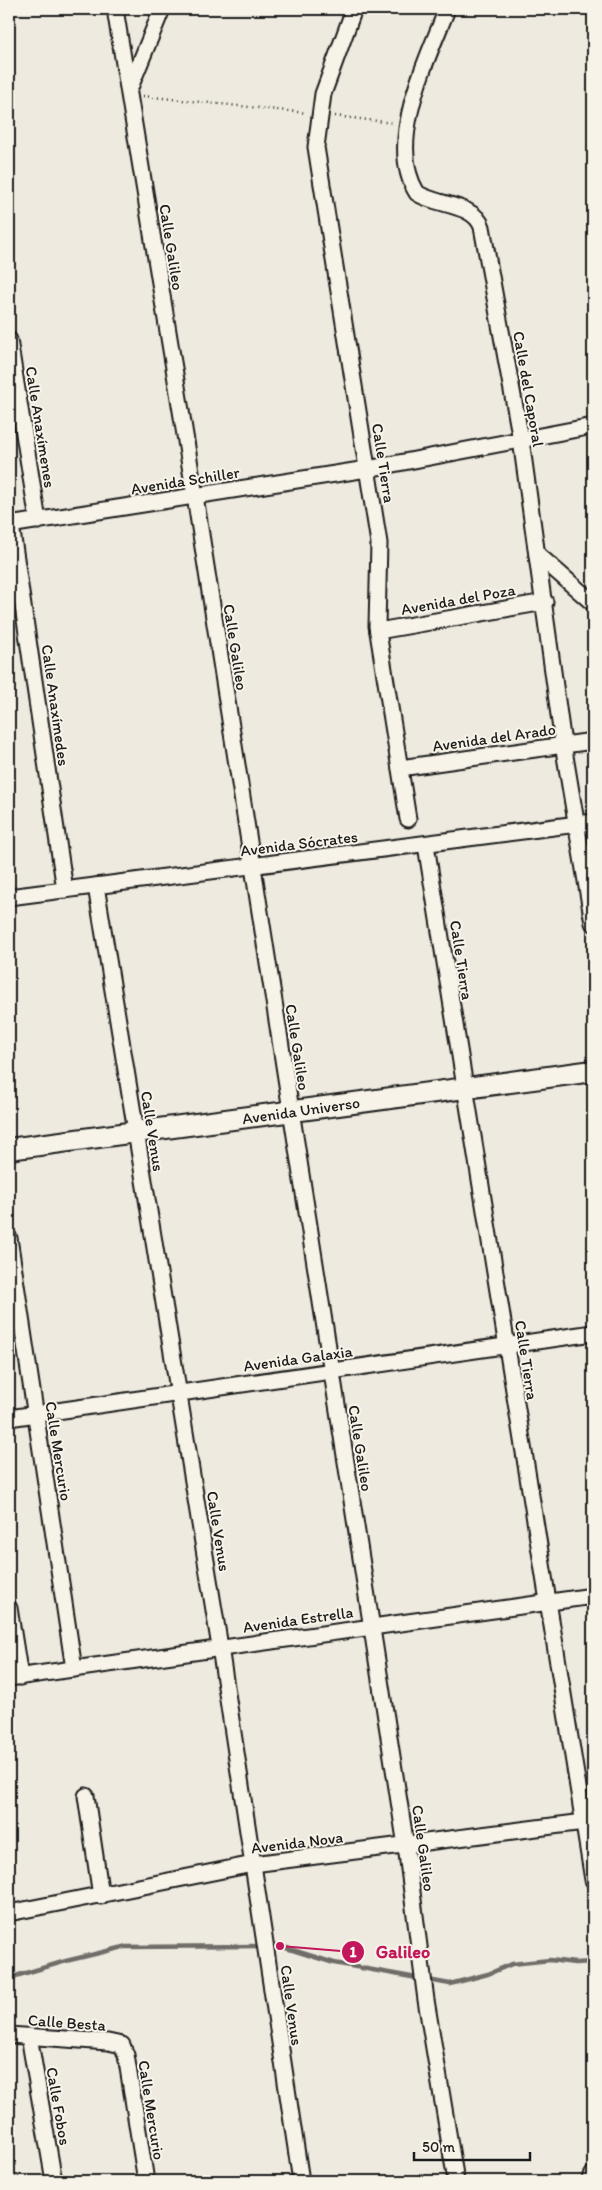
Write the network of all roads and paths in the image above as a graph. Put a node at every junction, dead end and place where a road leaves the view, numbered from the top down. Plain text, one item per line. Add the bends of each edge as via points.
1 (115, 9) edge
2 (162, 9) edge
3 (354, 9) edge
4 (447, 9) edge
5 (129, 93) junction
6 (319, 114) junction
7 (406, 124) junction
8 (9, 340) edge
9 (593, 426) edge
10 (520, 440) junction
11 (367, 468) junction
12 (196, 496) junction
13 (38, 521) junction
14 (10, 525) edge
15 (537, 554) junction
16 (545, 602) junction
17 (593, 603) edge
18 (378, 631) junction
19 (593, 741) edge
20 (564, 744) junction
21 (400, 768) junction
22 (408, 819) dead end
23 (593, 822) edge
24 (577, 825) junction
25 (426, 845) junction
26 (252, 866) junction
27 (96, 886) junction
28 (66, 890) junction
29 (9, 896) edge
30 (593, 923) edge
31 (593, 1071) edge
32 (465, 1088) junction
33 (290, 1112) junction
34 (136, 1132) junction
35 (9, 1149) edge
36 (9, 1238) edge
37 (593, 1333) edge
38 (506, 1345) junction
39 (331, 1370) junction
40 (179, 1393) junction
41 (36, 1414) junction
42 (9, 1418) edge
43 (593, 1596) edge
44 (548, 1602) junction
45 (9, 1608) edge
46 (371, 1626) junction
47 (220, 1647) junction
48 (74, 1669) junction
49 (14, 1678) edge
50 (86, 1796) dead end
51 (588, 1822) edge
52 (406, 1846) junction
53 (253, 1864) junction
54 (593, 1880) edge
55 (101, 1896) junction
56 (9, 1913) edge
57 (9, 2035) edge
58 (29, 2036) junction
59 (122, 2046) joint
60 (593, 2174) edge
61 (54, 2181) edge
62 (146, 2181) edge
63 (301, 2181) edge
64 (456, 2181) edge
65 (590, 2181) edge

1 - 5 street, Calle Galileo
2 - 5 street
3 - 6 street, Calle Tierra via 329,74
4 - 7 street, Calle del Caporal
5 - 6 path
5 - 12 street, Calle Galileo
6 - 7 path
6 - 11 street, Calle Tierra via 316,147
7 - 10 street, Calle del Caporal via 406,154 417,193 471,213 480,220
8 - 13 street, Calle Anaxímenes
9 - 10 street, Avenida Schiller
10 - 11 street, Avenida Schiller
10 - 15 street, Calle del Caporal
11 - 12 street, Avenida Schiller
11 - 18 street, Calle Tierra via 379,543
12 - 13 street, Avenida Schiller
12 - 26 street, Calle Galileo
13 - 14 street, Avenida Schiller
14 - 28 street, Calle Anaxímedes
15 - 16 street, Calle del Caporal
15 - 17 street
16 - 18 street, Avenida del Poza
16 - 20 street, Calle del Caporal
18 - 21 street, Calle Tierra
19 - 20 street, Avenida del Arado
20 - 21 street, Avenida del Arado
20 - 24 street, Calle del Caporal
21 - 22 street, Calle Tierra
23 - 24 street, Avenida Sócrates
24 - 25 street, Avenida Sócrates
24 - 30 street, Calle del Caporal
25 - 26 street, Avenida Sócrates
25 - 32 street, Calle Tierra
26 - 27 street, Avenida Sócrates
26 - 33 street, Calle Galileo
27 - 28 street, Avenida Sócrates
27 - 34 street, Calle Venus
28 - 29 street, Avenida Sócrates
31 - 32 street, Avenida Universo
32 - 33 street, Avenida Universo
32 - 38 street, Calle Tierra
33 - 34 street, Avenida Universo
33 - 39 street, Calle Galileo
34 - 35 street, Avenida Universo
34 - 40 street, Calle Venus
36 - 41 street, Calle Mercurio
37 - 38 street, Avenida Galaxia
38 - 39 street, Avenida Galaxia
38 - 44 street, Calle Tierra
39 - 40 street, Avenida Galaxia
39 - 46 street, Calle Galileo
40 - 41 street, Avenida Galaxia
40 - 47 street, Calle Venus
41 - 42 street, Avenida Galaxia
41 - 48 street, Calle Mercurio
43 - 44 street, Avenida Estrella
44 - 46 street, Avenida Estrella
44 - 51 street, Calle Tierra
45 - 49 street
46 - 47 street, Avenida Estrella
46 - 52 street, Calle Galileo
47 - 48 street, Avenida Estrella
47 - 53 street, Calle Venus
48 - 49 street, Avenida Estrella
50 - 55 street
51 - 52 street, Avenida Nova
51 - 54 street, Calle Tierra
52 - 53 street, Avenida Nova
52 - 64 street, Calle Galileo via 426,2000
53 - 55 street, Avenida Nova
53 - 63 street, Calle Venus
55 - 56 street, Avenida Nova
57 - 58 street, Calle Besta
58 - 59 street, Calle Besta
58 - 61 street, Calle Fobos
59 - 62 street, Calle Mercurio
60 - 65 street

